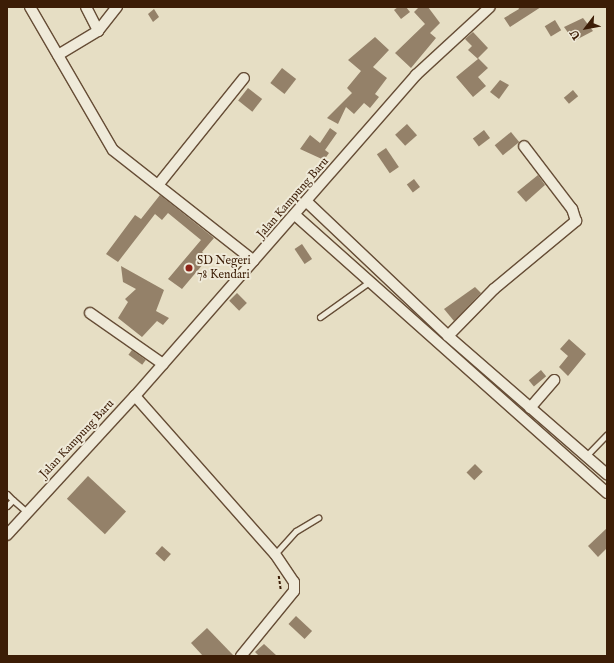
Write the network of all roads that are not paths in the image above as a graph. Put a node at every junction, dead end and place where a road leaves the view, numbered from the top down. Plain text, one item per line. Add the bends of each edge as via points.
1 (30, 7) edge
2 (86, 7) edge
3 (117, 7) edge
4 (487, 8) edge
5 (98, 31) junction
6 (58, 56) junction
7 (244, 78) dead end
8 (524, 146) dead end
9 (158, 185) junction
10 (306, 202) junction
11 (295, 215) junction
12 (254, 261) junction
13 (369, 282) junction
14 (90, 313) dead end
15 (320, 317) dead end
16 (448, 336) junction
17 (163, 364) junction
18 (554, 380) dead end
19 (135, 396) junction
20 (530, 408) junction
21 (607, 434) edge
22 (586, 456) junction
23 (607, 474) edge
24 (607, 493) edge
25 (7, 494) edge
26 (13, 500) junction
27 (7, 506) edge
28 (27, 512) junction
29 (318, 518) dead end
30 (7, 535) edge
31 (275, 554) junction
32 (241, 656) edge

1 - 6 street
2 - 5 street
3 - 5 street
4 - 10 street, Jalan Kampung Baru via 416,75
5 - 6 street
6 - 9 street via 113,150
7 - 9 street
8 - 16 street via 572,209 576,220 494,289
9 - 12 street
10 - 11 street, Jalan Kampung Baru
10 - 16 street
11 - 12 street, Jalan Kampung Baru
11 - 13 street
12 - 17 street, Jalan Kampung Baru
13 - 15 lane
13 - 24 street
14 - 17 street
16 - 20 street
17 - 19 street, Jalan Kampung Baru
18 - 20 street
19 - 28 street, Jalan Kampung Baru
19 - 31 street
20 - 22 street
21 - 22 lane
22 - 23 street
25 - 26 lane
26 - 27 lane
26 - 28 lane
28 - 30 street, Jalan Kampung Baru
29 - 31 lane via 296,531
31 - 32 street via 295,588

